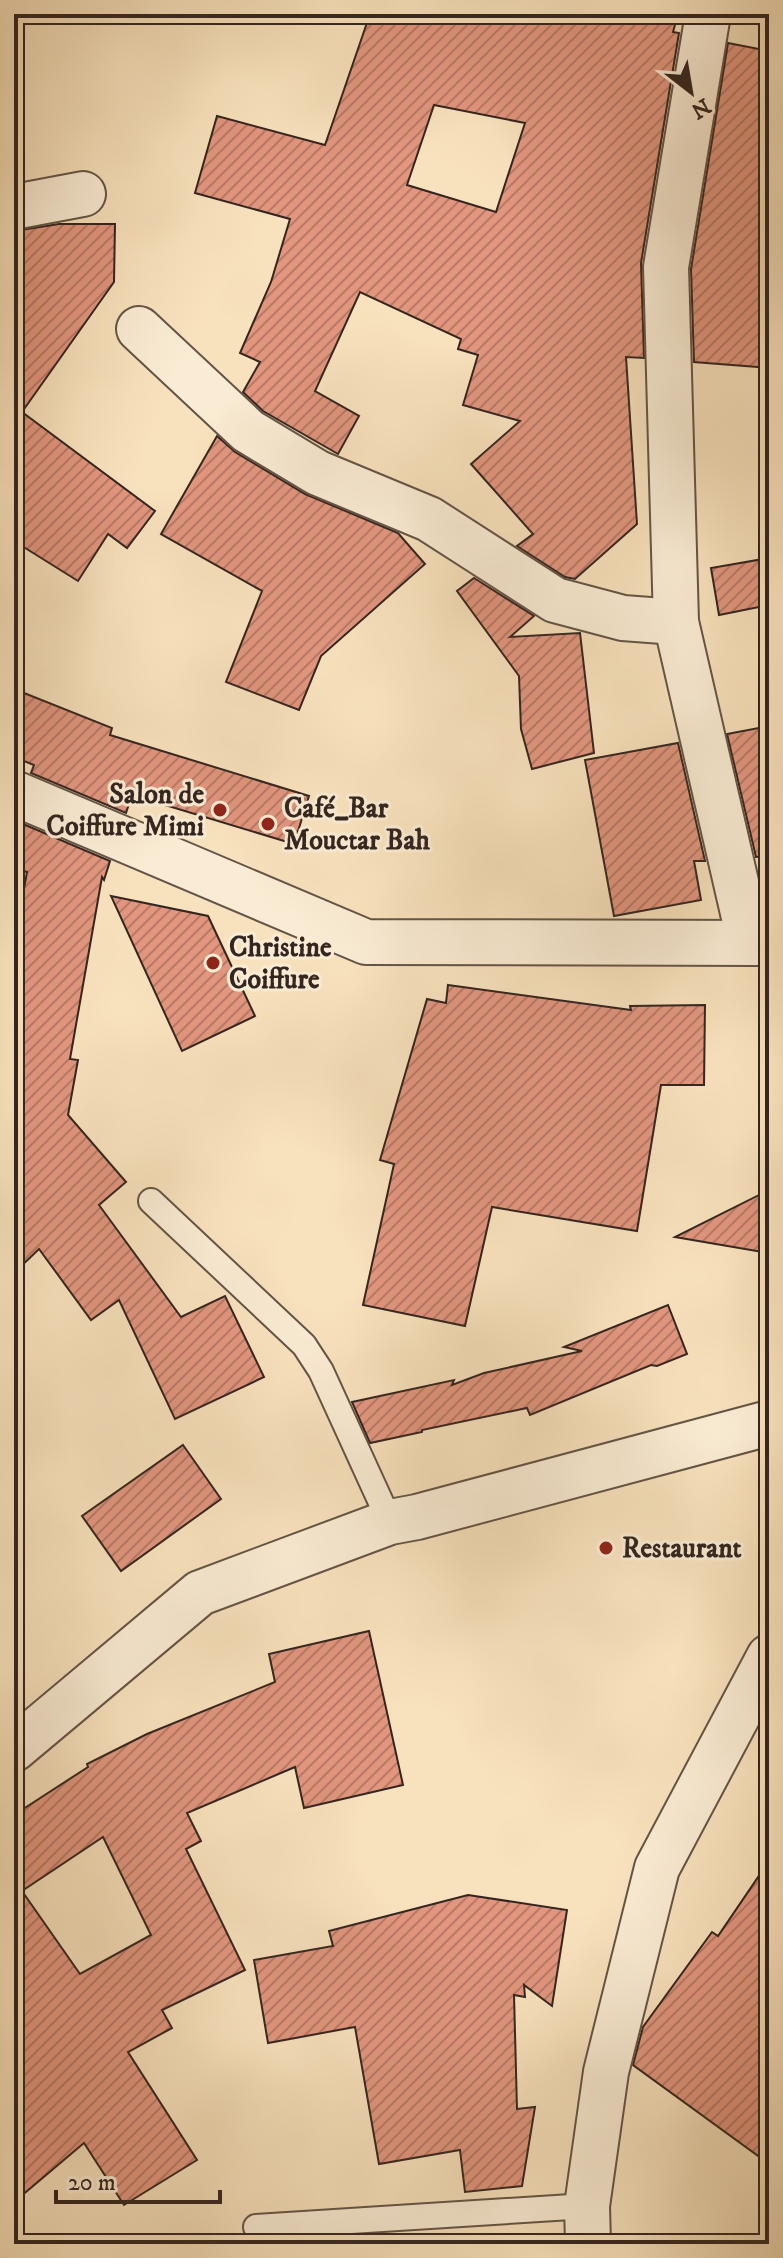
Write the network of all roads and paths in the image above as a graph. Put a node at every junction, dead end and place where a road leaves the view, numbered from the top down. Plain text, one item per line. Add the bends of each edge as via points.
1 (708, 14) edge
2 (83, 194) dead end
3 (14, 207) edge
4 (139, 329) dead end
5 (676, 622) junction
6 (14, 793) edge
7 (760, 943) edge
8 (151, 1201) dead end
9 (769, 1423) edge
10 (390, 1522) junction
11 (769, 1657) edge
12 (14, 1749) edge
13 (587, 2225) edge
14 (256, 2227) dead end

1 - 5 street via 666,267
2 - 3 street
4 - 5 street via 248,431 318,473 429,519 555,600 623,618
5 - 7 street
6 - 7 street via 366,942
8 - 10 lane via 304,1345
9 - 10 street
10 - 12 street via 200,1593
11 - 13 street via 657,1868 606,2072
13 - 14 lane

